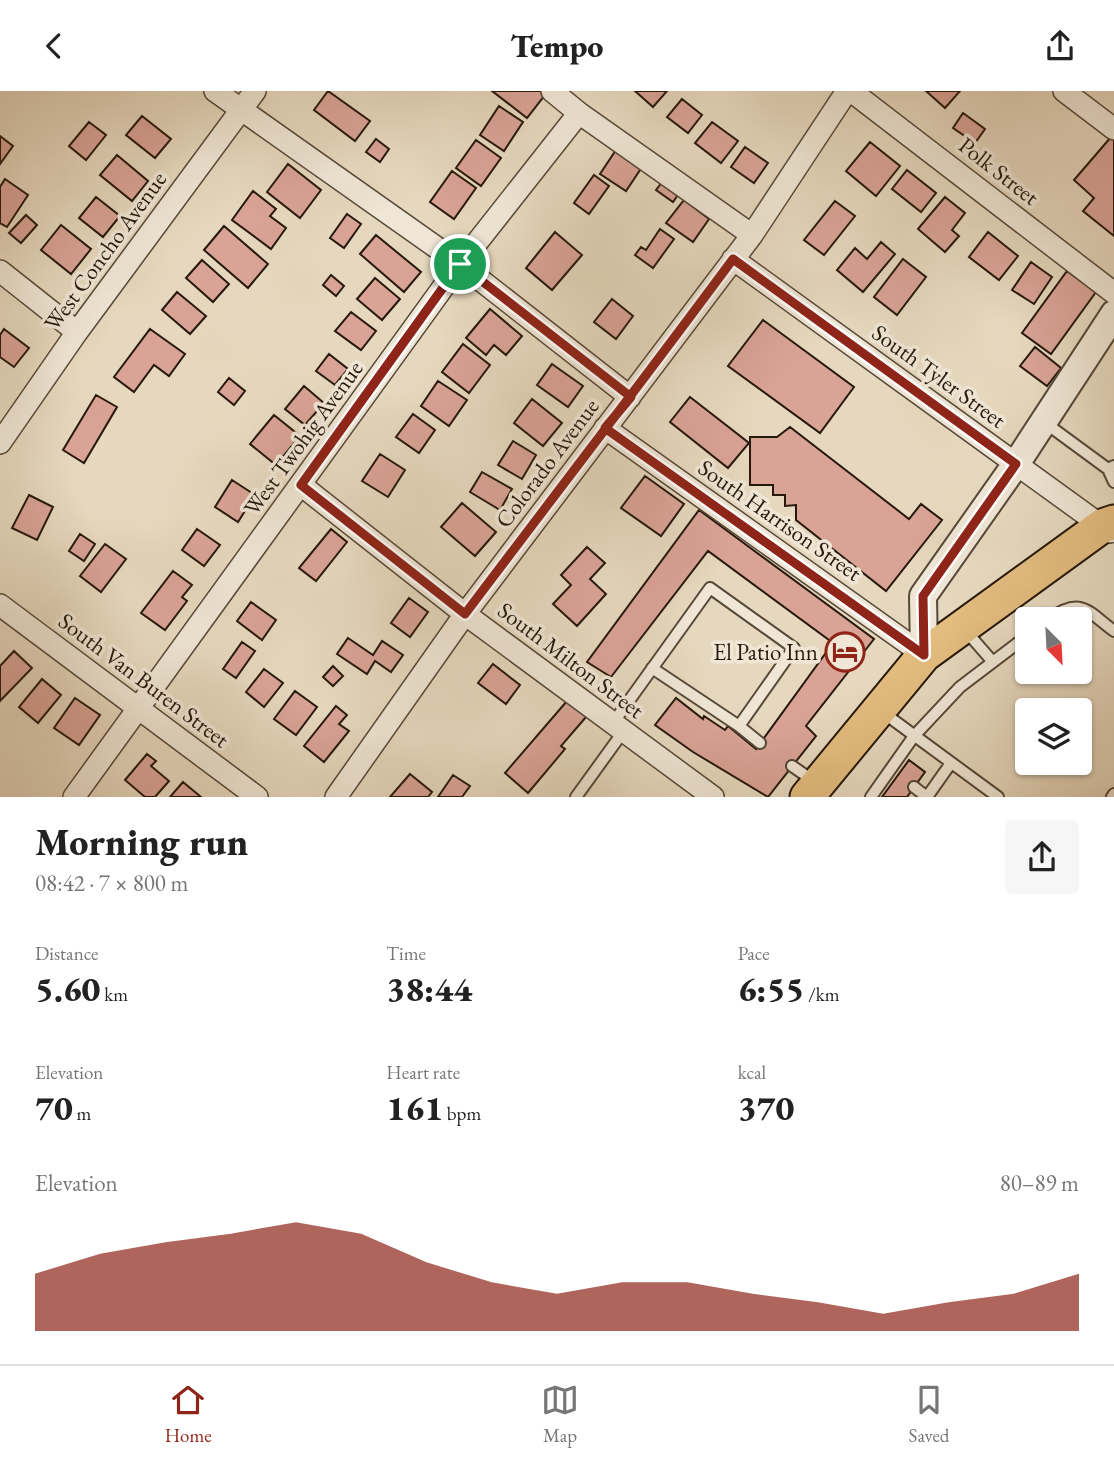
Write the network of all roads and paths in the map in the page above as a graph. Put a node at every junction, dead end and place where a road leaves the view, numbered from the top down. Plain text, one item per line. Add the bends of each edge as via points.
1 (215, 91) edge
2 (255, 91) edge
3 (552, 91) edge
4 (849, 91) edge
5 (1064, 91) edge
6 (241, 110) junction
7 (579, 113) junction
8 (1114, 129) edge
9 (752, 235) junction
10 (733, 259) junction
11 (460, 264) junction
12 (0, 271) edge
13 (1114, 293) edge
14 (1114, 314) edge
15 (77, 332) junction
16 (631, 397) junction
17 (1044, 422) junction
18 (605, 428) junction
19 (0, 443) edge
20 (1016, 464) junction
21 (1111, 467) edge
22 (1114, 482) edge
23 (301, 485) junction
24 (1110, 528) edge
25 (0, 605) edge
26 (465, 614) junction
27 (1092, 616) edge
28 (962, 628) junction
29 (1114, 631) edge
30 (1015, 645) edge
31 (924, 655) junction
32 (993, 662) junction
33 (652, 667) junction
34 (139, 709) junction
35 (879, 710) junction
36 (739, 726) junction
37 (618, 727) junction
38 (914, 736) junction
39 (760, 743) dead end
40 (951, 763) junction
41 (805, 782) edge
42 (914, 787) dead end
43 (877, 793) edge
44 (74, 797) edge
45 (257, 797) edge
46 (336, 797) edge
47 (576, 797) edge
48 (713, 797) edge
49 (927, 797) edge
50 (998, 797) edge

1 - 6 street
2 - 6 street, West Concho Avenue
3 - 7 street
4 - 9 street, Colorado Avenue
4 - 13 street, Polk Street
5 - 8 street
6 - 11 street
6 - 15 street, West Concho Avenue
7 - 9 street
7 - 11 street, West Twohig Avenue
9 - 10 street, Colorado Avenue
10 - 16 street, Colorado Avenue
10 - 20 street, South Tyler Street
11 - 16 street
11 - 23 street, West Twohig Avenue
12 - 15 street
14 - 17 street
15 - 19 street, West Concho Avenue
16 - 18 street, Colorado Avenue
17 - 20 street
17 - 21 lane
18 - 26 street, Colorado Avenue
18 - 31 street, South Harrison Street
20 - 24 street, South Tyler Street
20 - 31 street via 923,596
21 - 22 lane
23 - 26 street, South Milton Street
23 - 34 street, West Twohig Avenue
24 - 28 main road
25 - 34 street, South Van Buren Street
26 - 37 street, South Milton Street
26 - 46 street, Colorado Avenue
27 - 29 lane
28 - 31 main road
28 - 32 lane
30 - 32 lane
31 - 35 main road
32 - 38 lane via 960,687
33 - 36 lane
33 - 36 lane via 710,588 794,648
33 - 37 lane
34 - 44 street, West Twohig Avenue
34 - 45 street, South Van Buren Street
35 - 38 lane
35 - 41 main road
36 - 39 lane
37 - 47 lane
37 - 48 street, South Milton Street
38 - 40 lane
38 - 43 lane
40 - 49 lane
40 - 50 lane
42 - 49 lane

